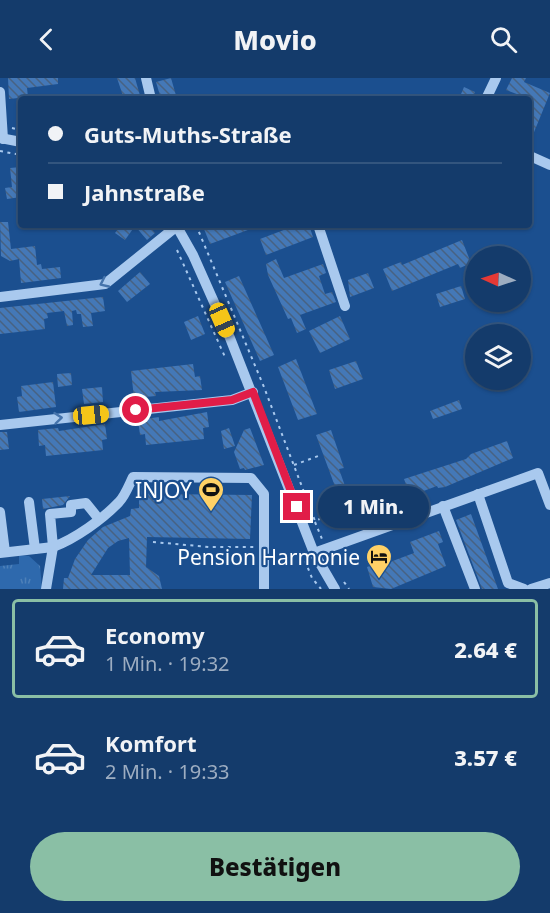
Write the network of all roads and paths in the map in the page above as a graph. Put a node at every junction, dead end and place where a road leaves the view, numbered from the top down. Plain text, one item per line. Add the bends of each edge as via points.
1 (146, 78) edge
2 (496, 78) edge
3 (0, 92) edge
4 (150, 96) edge
5 (487, 96) edge
6 (2, 139) edge
7 (18, 142) edge
8 (0, 151) edge
9 (18, 154) edge
10 (532, 157) edge
11 (550, 165) edge
12 (319, 228) edge
13 (175, 229) edge
14 (0, 297) edge
15 (345, 306) dead end
16 (226, 360) dead end
17 (253, 392) junction
18 (0, 425) edge
19 (321, 455) dead end
20 (294, 465) junction
21 (283, 469) junction
22 (478, 494) junction
23 (29, 502) dead end
24 (550, 505) edge
25 (443, 506) junction
26 (341, 510) dead end
27 (0, 513) edge
28 (98, 518) junction
29 (153, 542) dead end
30 (53, 547) junction
31 (264, 547) junction
32 (35, 549) junction
33 (3, 552) edge
34 (314, 553) junction
35 (550, 583) edge
36 (46, 589) edge
37 (264, 589) edge
38 (335, 589) edge
39 (475, 589) edge
40 (524, 589) edge
41 (531, 589) edge

1 - 4 street
2 - 5 street
3 - 6 street
6 - 7 street
8 - 9 path
10 - 11 street
12 - 15 street
13 -> 14 street via 105,284
13 - 16 path
13 - 17 street
18 -> 17 street via 232,400
17 - 21 street
19 - 20 path
20 - 21 street
20 - 26 path via 315,521
21 - 34 street
22 - 24 street via 538,473
22 - 25 street
22 - 40 street via 508,584
23 - 32 street
25 - 34 street
25 - 39 street
27 - 33 street
28 - 30 street
28 - 30 street via 86,503 71,505 71,512 50,514
28 - 31 street via 120,501 133,477 251,478 264,494
29 - 31 path
30 - 32 street
30 - 36 street
31 - 37 street
32 - 33 street
34 - 38 street
35 - 41 street

